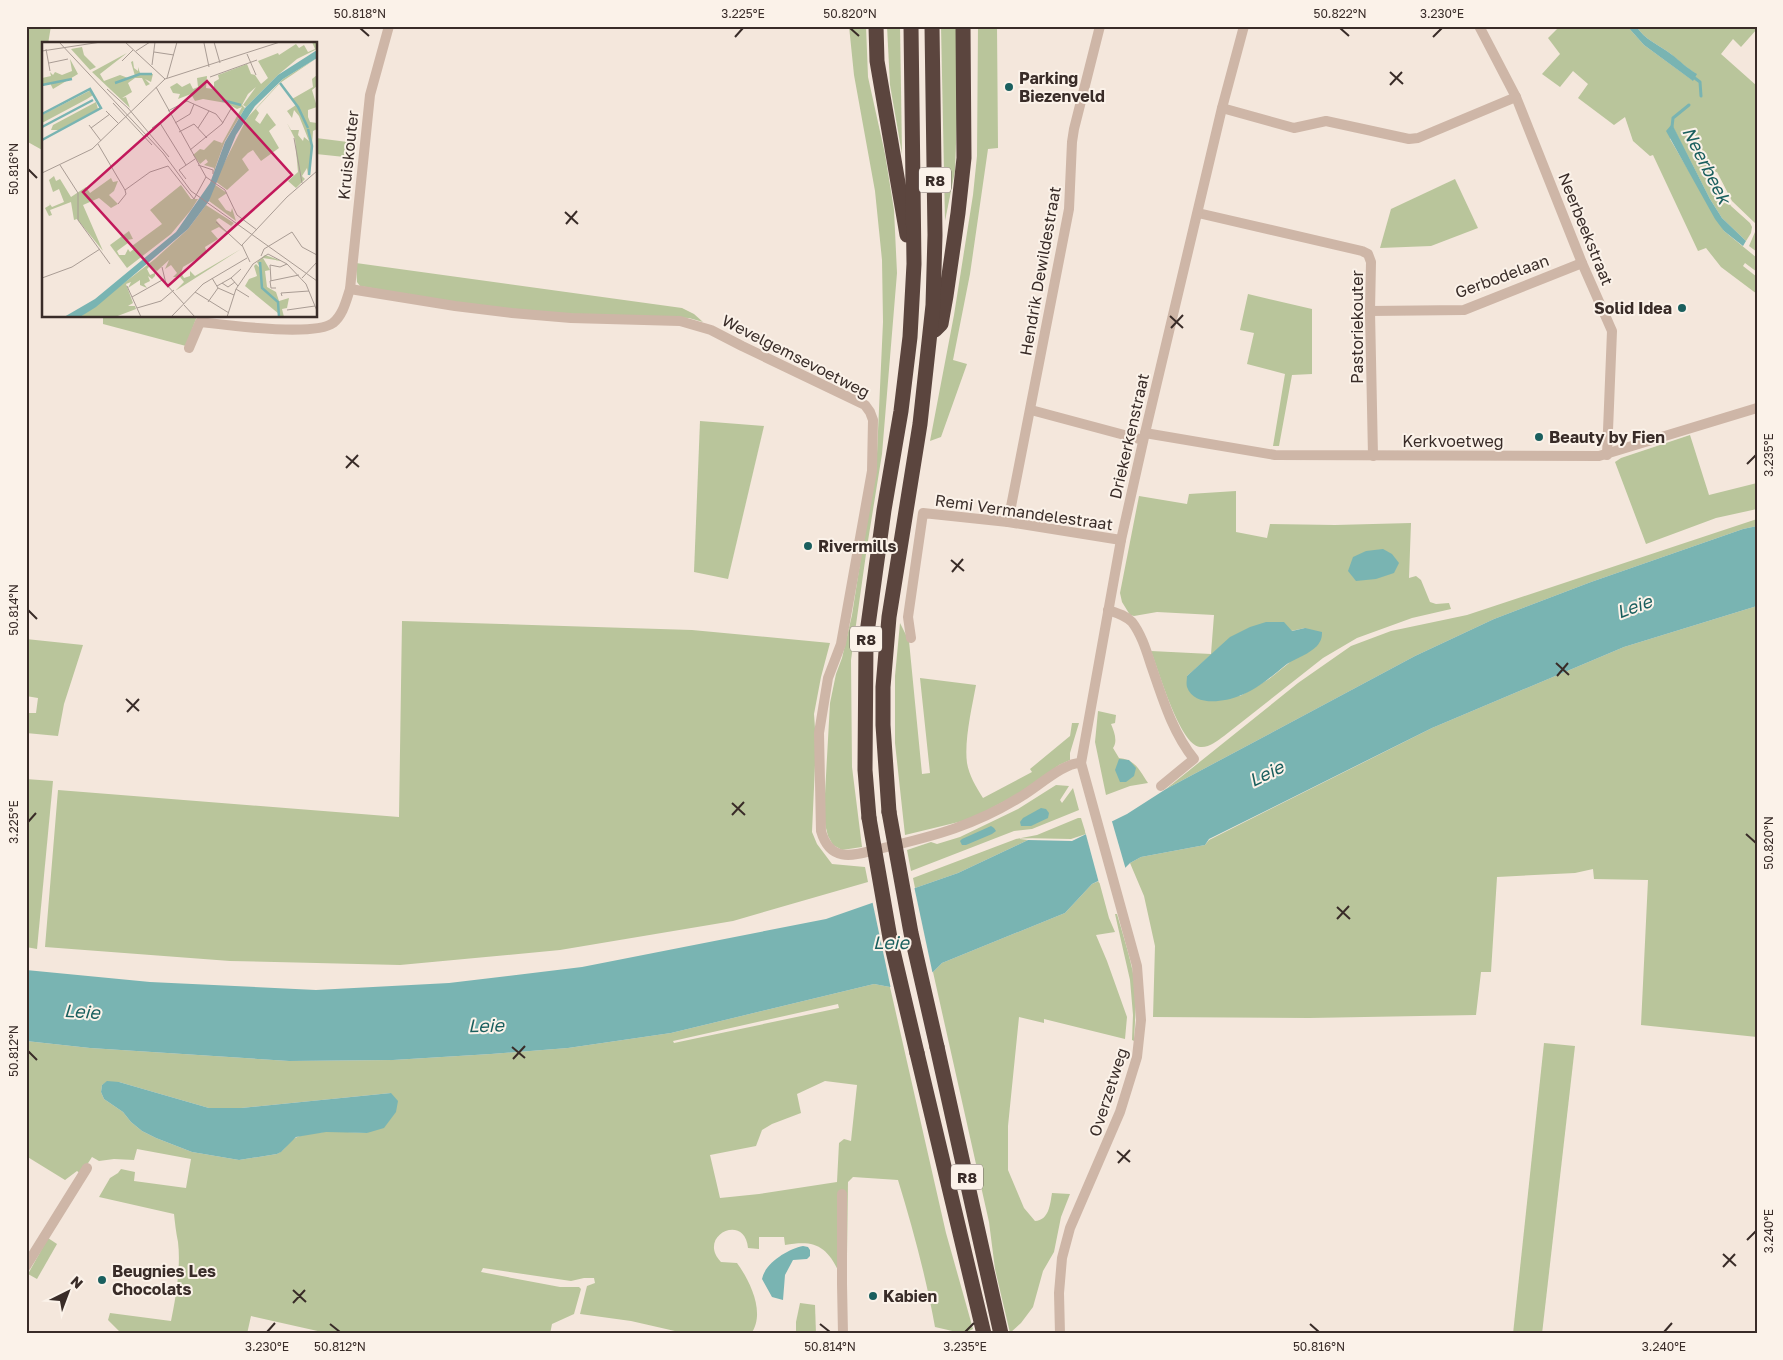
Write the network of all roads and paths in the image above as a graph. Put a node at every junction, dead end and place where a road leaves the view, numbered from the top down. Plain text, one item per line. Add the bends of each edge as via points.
1 (389, 26) edge
2 (876, 26) edge
3 (911, 26) edge
4 (932, 26) edge
5 (963, 26) edge
6 (1100, 26) edge
7 (1244, 26) edge
8 (1479, 26) edge
9 (1516, 98) junction
10 (1222, 108) junction
11 (1198, 213) junction
12 (1582, 263) junction
13 (914, 264) junction
14 (350, 289) junction
15 (1370, 311) junction
16 (930, 334) junction
17 (189, 348) dead end
18 (1757, 408) edge
19 (1030, 410) junction
20 (1144, 437) junction
21 (1607, 455) junction
22 (1373, 456) junction
23 (1008, 522) junction
24 (1121, 540) junction
25 (1108, 610) junction
26 (911, 638) dead end
27 (1081, 763) junction
28 (1161, 786) dead end
29 (1108, 855) joint
30 (88, 1168) dead end
31 (842, 1194) dead end
32 (26, 1266) edge
33 (843, 1334) edge
34 (984, 1334) edge
35 (1001, 1334) edge
36 (1060, 1334) edge

1 - 14 street, Kruiskouter via 370,95
2 - 13 highway via 877,61
3 - 13 highway, R8
4 - 16 highway, R8 via 935,235
5 - 16 highway via 964,158 941,324
6 - 19 street, Hendrik Dewildestraat via 1072,142 1069,210
7 - 10 street, Driekerkenstraat
8 - 9 street, Neerbeekstraat
9 - 10 street via 1409,139 1326,121 1294,128
9 - 12 street, Neerbeekstraat
10 - 11 street, Driekerkenstraat
11 - 15 street, Pastoriekouter via 1368,254 1371,262
11 - 20 street, Driekerkenstraat
12 - 15 street, Gerbodelaan via 1464,310
12 - 21 street, Neerbeekstraat via 1612,331
13 - 34 highway, R8, bridge via 901,411 866,640 864,770 890,938
14 - 17 street, Kruiskouter via 345,307 327,327 275,329 200,322
14 - 27 street, Wevelgemsevoetweg via 512,313 680,321 711,330 865,405 873,420 872,471 842,644 828,678 819,733 821,831 831,851 858,855 963,826 1021,797 1070,765
15 - 22 street, Pastoriekouter
16 - 35 highway, R8, bridge via 920,424 888,616 883,725 889,812 911,933
18 - 21 street, Kerkvoetweg
19 - 20 street, Kerkvoetweg
19 - 23 street, Hendrik Dewildestraat
20 - 22 street, Kerkvoetweg via 1258,453
20 - 24 street, Driekerkenstraat
21 - 22 street, Kerkvoetweg
23 - 24 street, Remi Vermandelestraat
23 - 26 street, Remi Vermandelestraat via 923,513 908,618
24 - 25 street, Driekerkenstraat
25 - 27 street, Driekerkenstraat
25 - 28 street via 1122,614 1132,623 1144,644 1166,711 1194,759
27 - 29 street, Driekerkenstraat
29 - 36 street, Overzetweg via 1137,966 1141,1020 1137,1057 1120,1112 1070,1228 1059,1293
30 - 32 street
31 - 33 street

